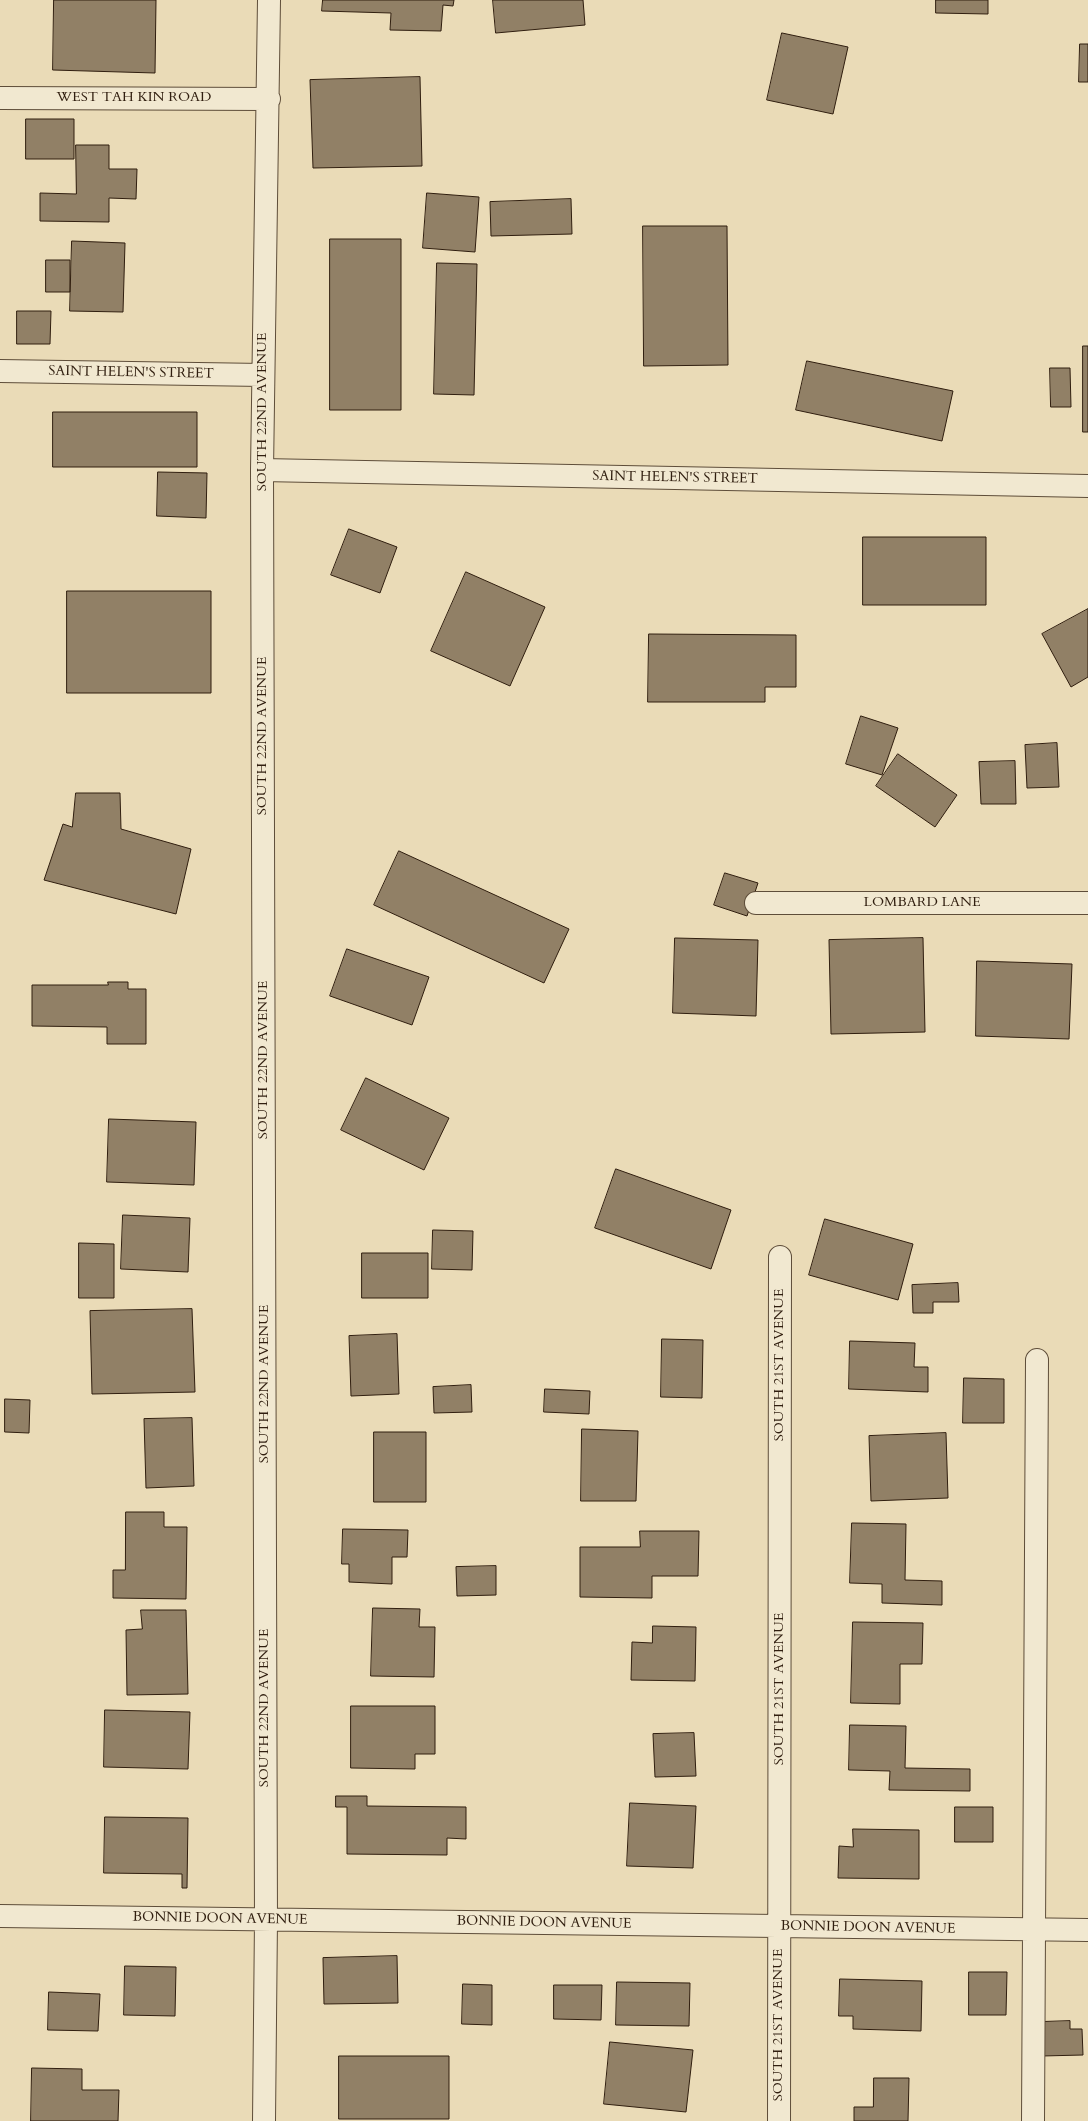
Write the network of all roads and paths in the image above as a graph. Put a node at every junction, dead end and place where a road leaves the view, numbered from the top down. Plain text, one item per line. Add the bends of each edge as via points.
1 (269, 0) edge
2 (0, 98) edge
3 (269, 98) junction
4 (0, 371) edge
5 (263, 375) junction
6 (262, 470) junction
7 (1088, 486) edge
8 (756, 903) dead end
9 (1088, 903) edge
10 (780, 1257) dead end
11 (1037, 1360) dead end
12 (0, 1916) edge
13 (266, 1919) junction
14 (779, 1927) junction
15 (1033, 1930) junction
16 (1088, 1930) edge
17 (264, 2121) edge
18 (779, 2121) edge
19 (1033, 2121) edge

1 - 3 street, SOUTH 22ND AVENUE
2 - 3 street, WEST TAH KIN ROAD
3 - 5 street, SOUTH 22ND AVENUE
4 - 5 street, SAINT HELEN'S STREET
5 - 6 street, SOUTH 22ND AVENUE
6 - 7 street, SAINT HELEN'S STREET
6 - 13 street, SOUTH 22ND AVENUE
8 - 9 street, LOMBARD LANE
10 - 14 street, SOUTH 21ST AVENUE
11 - 15 street
12 - 13 street, BONNIE DOON AVENUE
13 - 14 street, BONNIE DOON AVENUE
13 - 17 street, SOUTH 22ND AVENUE
14 - 15 street, BONNIE DOON AVENUE
14 - 18 street, SOUTH 21ST AVENUE
15 - 16 street, BONNIE DOON AVENUE
15 - 19 street

